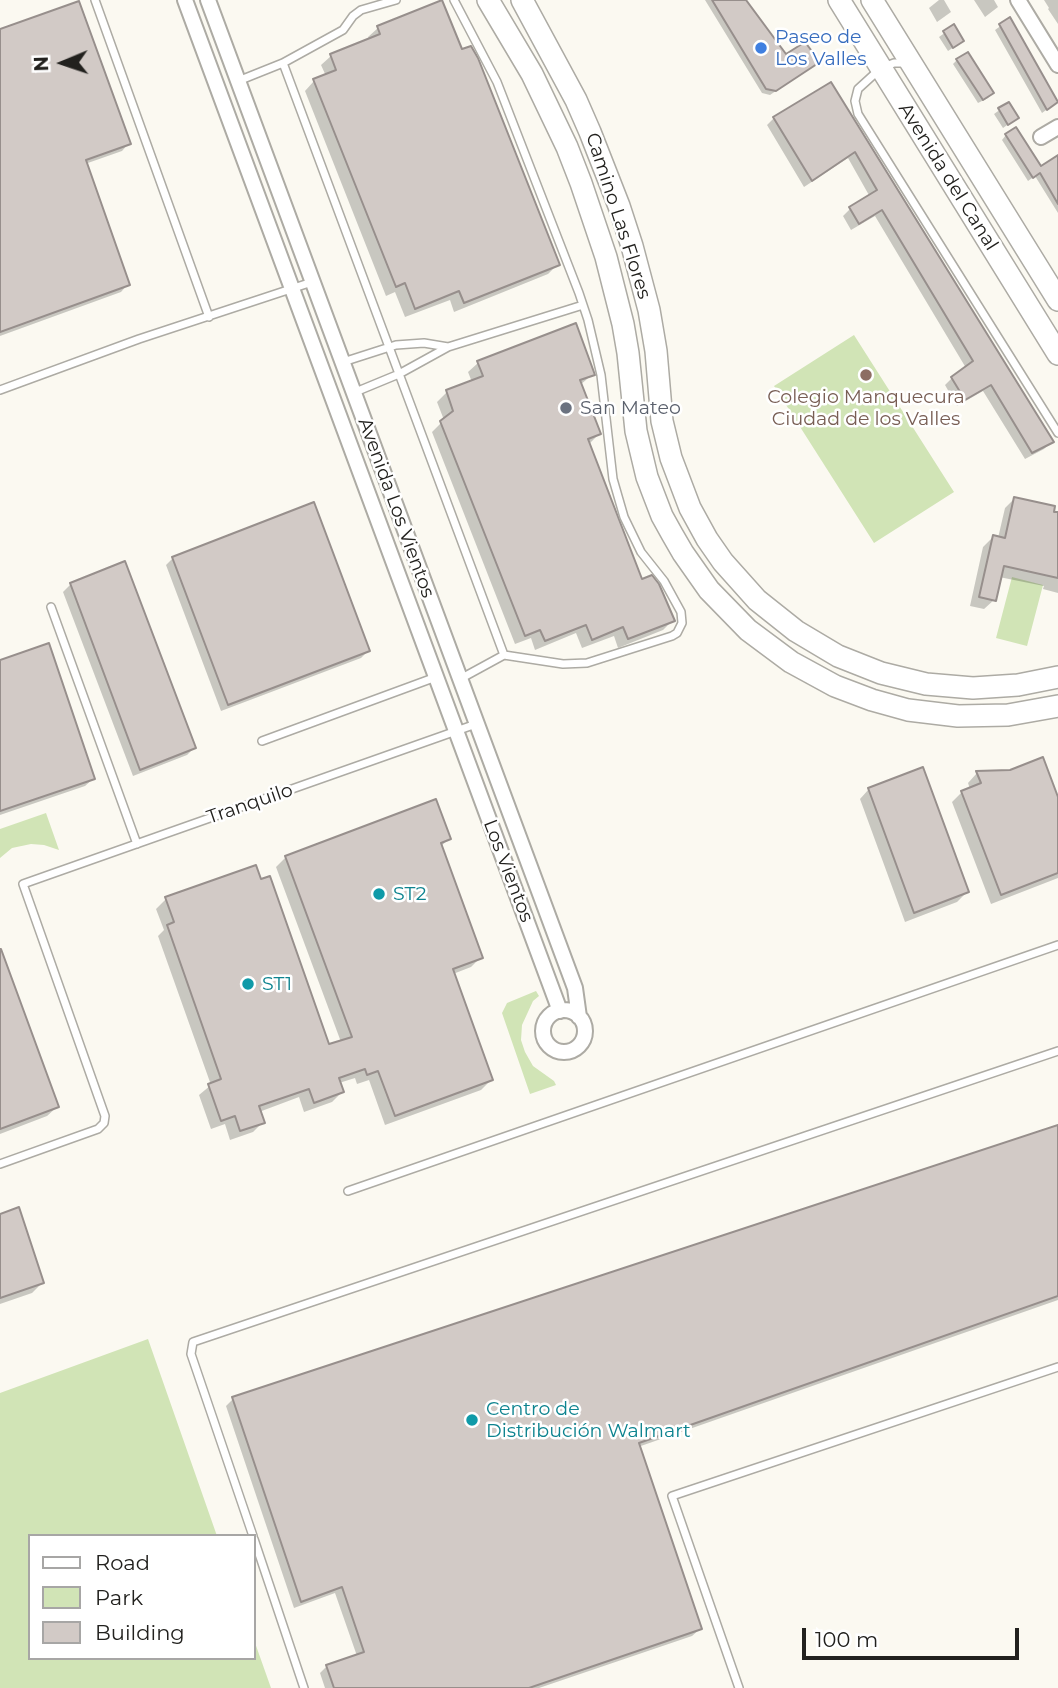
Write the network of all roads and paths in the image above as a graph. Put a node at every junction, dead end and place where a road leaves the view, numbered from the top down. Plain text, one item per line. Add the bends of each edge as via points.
1 (95, 0) edge
2 (185, 0) edge
3 (208, 0) edge
4 (396, 0) edge
5 (454, 0) edge
6 (488, 0) edge
7 (522, 0) edge
8 (839, 0) edge
9 (872, 0) edge
10 (1018, 0) edge
11 (283, 63) junction
12 (911, 63) junction
13 (1058, 65) edge
14 (881, 68) junction
15 (238, 81) junction
16 (1058, 127) edge
17 (1041, 137) dead end
18 (313, 282) junction
19 (292, 290) junction
20 (1058, 300) edge
21 (583, 305) junction
22 (209, 317) junction
23 (389, 347) junction
24 (448, 347) junction
25 (1058, 354) edge
26 (342, 362) junction
27 (399, 374) junction
28 (0, 390) edge
29 (353, 393) junction
30 (1058, 433) edge
31 (51, 607) dead end
32 (505, 655) junction
33 (436, 677) junction
34 (1058, 677) edge
35 (460, 680) junction
36 (1058, 706) edge
37 (476, 724) junction
38 (456, 732) junction
39 (262, 741) dead end
40 (137, 844) junction
41 (1058, 945) edge
42 (560, 1010) junction
43 (579, 1017) junction
44 (1058, 1051) edge
45 (0, 1164) edge
46 (348, 1191) dead end
47 (1058, 1367) edge
48 (252, 1534) edge
49 (256, 1547) edge
50 (304, 1688) edge
51 (739, 1688) edge

1 - 22 lane
2 - 19 street, Avenida Los Vientos
3 - 15 street, Avenida Los Vientos
4 - 11 lane via 361,10 343,30
5 - 21 lane via 498,82
6 - 36 street, Camino Las Flores via 531,74 582,183 621,314 636,431 647,477 662,516 709,590 780,655 872,700 958,716 1008,715
7 - 34 street, Camino Las Flores via 576,100 619,206 649,310 671,458 690,508 723,562 757,600 796,631 838,656 881,673 926,684 973,688
8 - 14 street, Avenida del Canal
9 - 12 street, Avenida del Canal
10 - 13 street
11 - 15 lane
11 - 23 lane
12 - 14 lane
12 - 20 street, Avenida del Canal
14 - 25 street, Avenida del Canal
14 - 30 lane via 858,89 858,114
15 - 18 street, Avenida Los Vientos
16 - 17 street
18 - 19 lane
18 - 26 street, Avenida Los Vientos
19 - 22 lane
19 - 33 street, Avenida Los Vientos
21 - 24 lane
21 - 32 lane via 601,375 617,498 641,552 681,612 682,623 672,636 587,663
22 - 28 lane
23 - 24 lane via 424,343
23 - 26 lane
23 - 27 lane
24 - 27 lane
26 - 29 street, Avenida Los Vientos
27 - 29 lane
27 - 32 lane
29 - 35 street, Avenida Los Vientos
31 - 40 lane
32 - 35 lane
33 - 38 street, Avenida Los Vientos
33 - 39 lane
35 - 37 street, Avenida Los Vientos
37 - 38 lane, Tranquilo
37 - 43 street, Avenida Los Vientos via 575,988
38 - 40 lane, Tranquilo
38 - 42 street, Los Vientos
40 - 45 lane, Tranquilo via 23,884 105,1116 98,1129
41 - 46 lane
42 - 43 street
42 - 43 street, Avenida Los Vientos via 550,1015 543,1029 544,1039 555,1050 570,1051 582,1041
44 - 48 lane via 193,1342 191,1354
47 - 51 lane via 671,1496
49 - 50 lane

